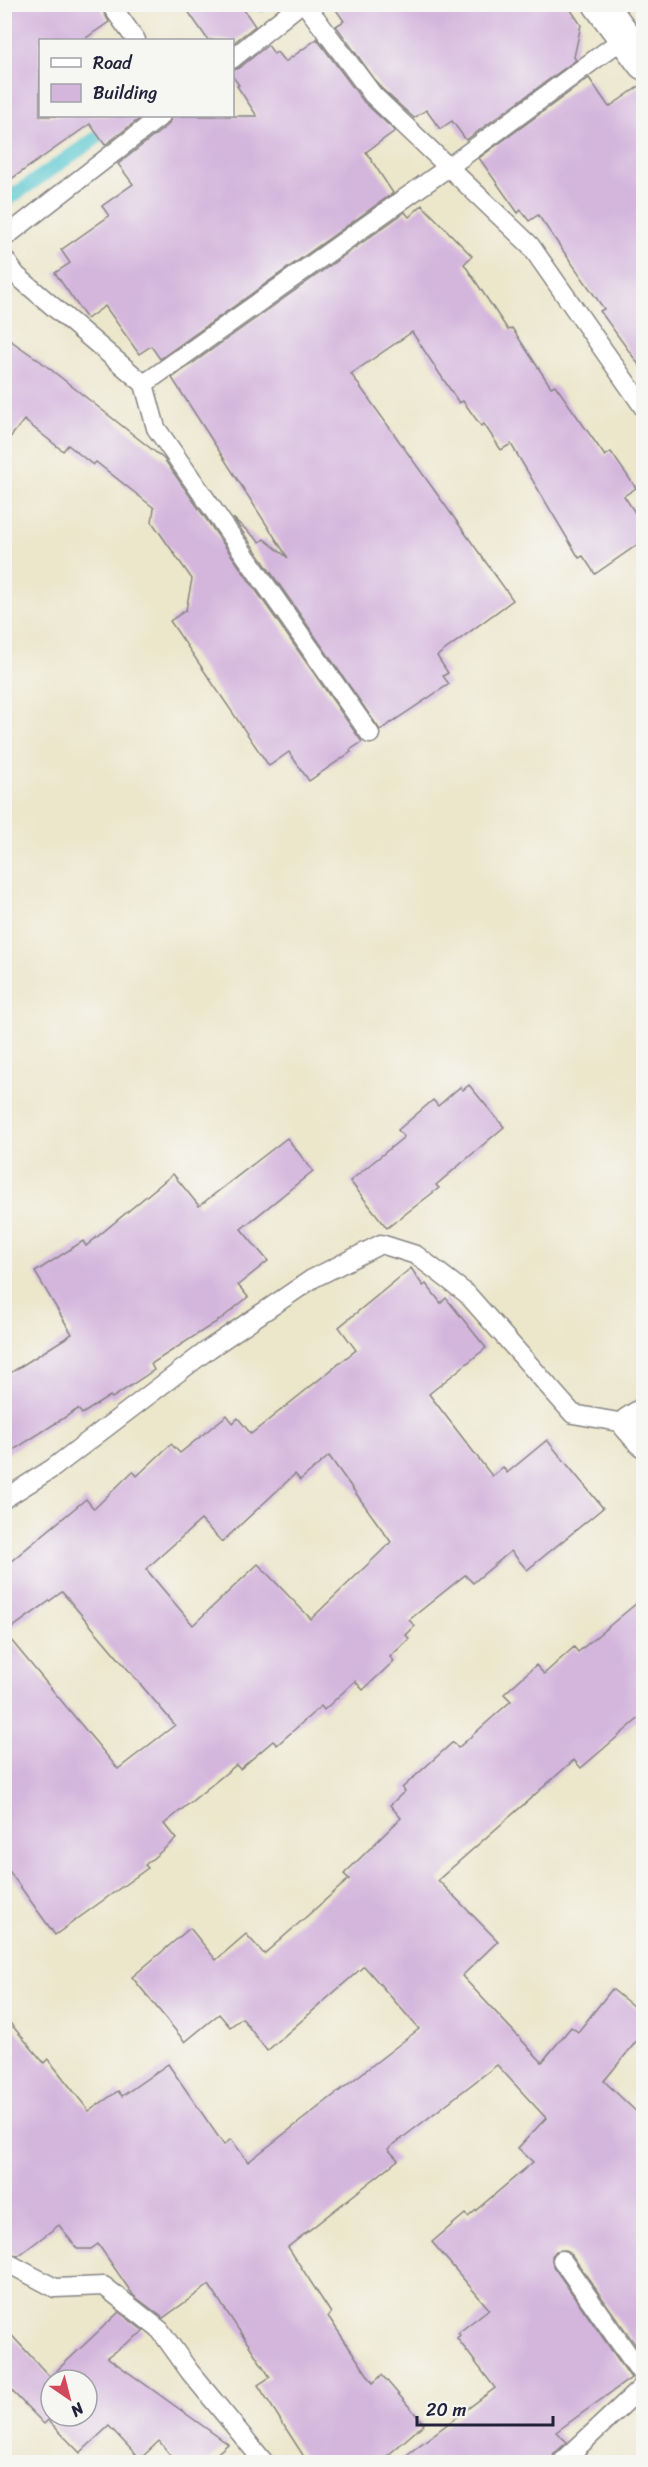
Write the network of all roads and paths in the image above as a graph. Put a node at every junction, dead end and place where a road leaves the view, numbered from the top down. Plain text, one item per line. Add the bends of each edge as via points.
1 (110, 4) edge
2 (303, 4) edge
3 (600, 4) edge
4 (135, 39) edge
5 (634, 51) edge
6 (234, 57) edge
7 (160, 117) edge
8 (450, 166) junction
9 (4, 238) edge
10 (4, 258) edge
11 (144, 384) junction
12 (644, 408) edge
13 (370, 734) dead end
14 (639, 1426) edge
15 (4, 1499) edge
16 (562, 2260) dead end
17 (4, 2261) edge
18 (644, 2377) edge
19 (644, 2385) edge
20 (264, 2463) edge
21 (562, 2463) edge

1 - 4 lane
2 - 6 lane
2 - 8 lane via 374,95
3 - 5 street
5 - 8 lane
7 - 9 lane
8 - 11 lane
8 - 12 lane via 530,245
10 - 11 lane via 16,275
11 - 13 lane via 156,428
14 - 15 lane via 573,1414 467,1294 416,1255 381,1244 312,1279 209,1349 53,1468
16 - 18 lane
17 - 20 lane via 55,2288 104,2286 160,2330
19 - 21 lane

